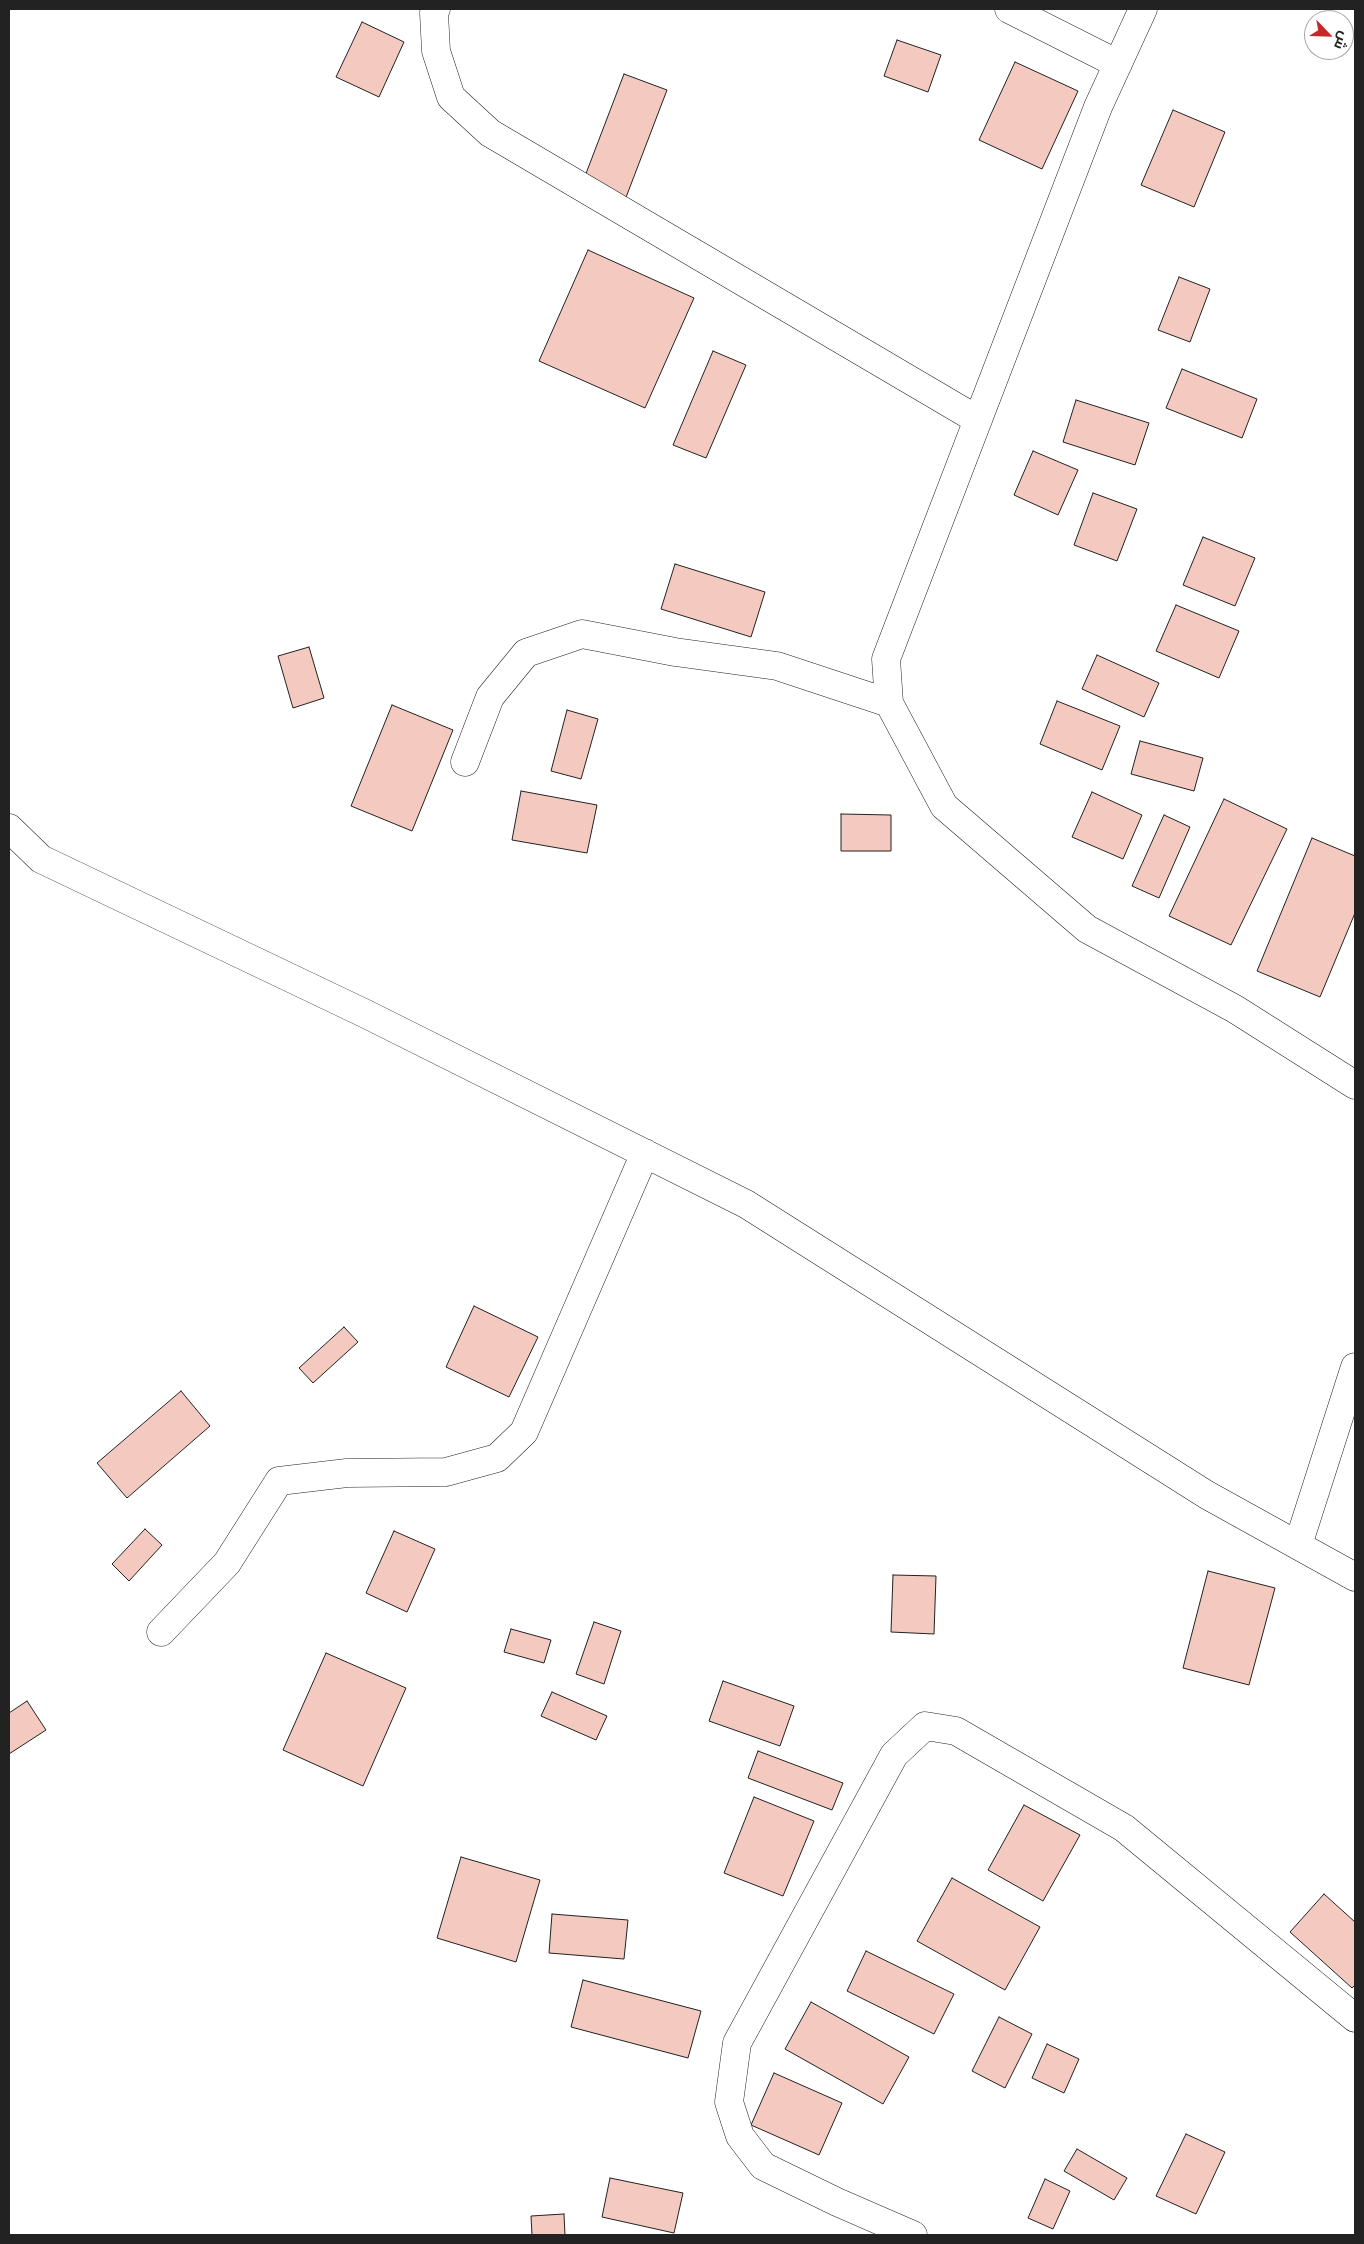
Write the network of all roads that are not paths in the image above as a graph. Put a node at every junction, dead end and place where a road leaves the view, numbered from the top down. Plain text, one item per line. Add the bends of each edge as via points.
1 (436, 9) edge
2 (1009, 9) edge
3 (1143, 9) edge
4 (1118, 64) junction
5 (978, 420) junction
6 (889, 704) junction
7 (465, 762) dead end
8 (9, 828) edge
9 (1355, 1085) edge
10 (646, 1153) junction
11 (1355, 1367) edge
12 (1298, 1545) junction
13 (1355, 1577) edge
14 (160, 1632) dead end
15 (1355, 2018) edge
16 (913, 2235) edge

1 - 5 street via 436,51 451,97 490,134
2 - 4 street
3 - 4 street
4 - 5 street via 1098,107
5 - 6 street via 886,659
6 - 7 street via 777,666 675,652 582,634 526,653 490,697
6 - 9 street via 944,806 1087,929 1235,1009
8 - 10 street via 41,859 366,1014
10 - 12 street via 746,1204 1207,1495
10 - 14 street via 524,1432 497,1458 446,1472 347,1473 279,1481 227,1563
11 - 12 street
12 - 13 street
15 - 16 street via 1124,1828 956,1731 925,1726 894,1755 737,2044 729,2102 740,2136 763,2166

